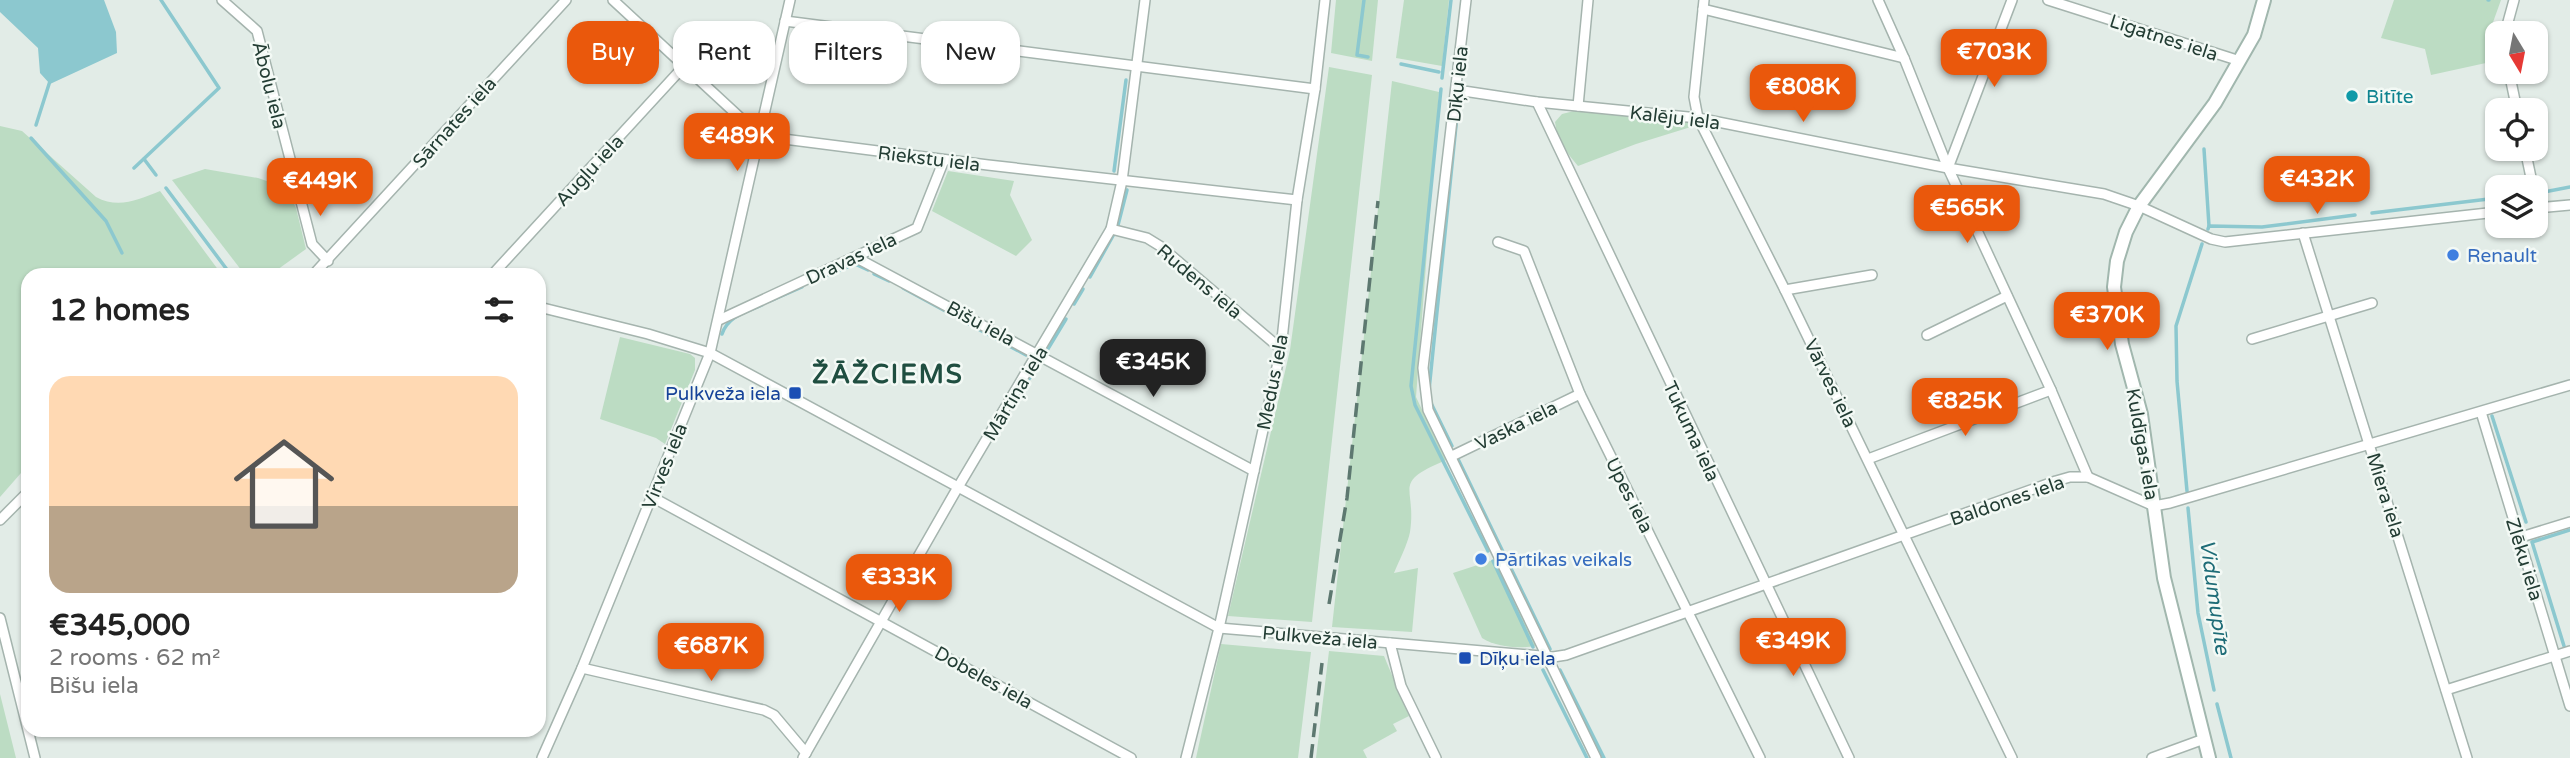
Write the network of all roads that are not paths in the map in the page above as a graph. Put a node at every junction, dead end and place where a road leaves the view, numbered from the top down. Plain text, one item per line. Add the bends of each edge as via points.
1 (222, 0) edge
2 (566, 0) edge
3 (613, 0) edge
4 (790, 0) edge
5 (1146, 0) edge
6 (1325, 0) edge
7 (1466, 0) edge
8 (1588, 0) edge
9 (1878, 0) edge
10 (2012, 0) edge
11 (2048, 0) edge
12 (2264, 0) edge
13 (2514, 0) edge
14 (1704, 4) edge
15 (785, 20) junction
16 (2508, 21) edge
17 (673, 54) edge
18 (1904, 58) junction
19 (2240, 61) junction
20 (1137, 66) junction
21 (673, 78) edge
22 (705, 84) edge
23 (1315, 89) junction
24 (1457, 90) junction
25 (1537, 102) junction
26 (1578, 106) junction
27 (1698, 118) junction
28 (760, 136) junction
29 (944, 160) junction
30 (1948, 168) junction
31 (1122, 181) junction
32 (1297, 200) junction
33 (2548, 205) edge
34 (2570, 205) edge
35 (2139, 206) junction
36 (2485, 213) edge
37 (1111, 229) junction
38 (2303, 233) junction
39 (1499, 242) dead end
40 (855, 257) junction
41 (328, 261) junction
42 (320, 268) edge
43 (498, 268) edge
44 (1872, 275) dead end
45 (1785, 290) junction
46 (2007, 296) junction
47 (2372, 303) dead end
48 (546, 309) edge
49 (2330, 317) junction
50 (719, 320) junction
51 (1927, 335) dead end
52 (2252, 339) dead end
53 (1281, 349) junction
54 (710, 353) junction
55 (1039, 354) junction
56 (2570, 385) edge
57 (2051, 390) junction
58 (1580, 394) junction
59 (2481, 412) junction
60 (2370, 444) junction
61 (1452, 456) junction
62 (1868, 459) junction
63 (1254, 471) junction
64 (2088, 477) junction
65 (958, 488) junction
66 (652, 497) junction
67 (21, 499) edge
68 (2154, 506) junction
69 (0, 520) edge
70 (2570, 522) edge
71 (1904, 536) junction
72 (2518, 538) junction
73 (1765, 585) junction
74 (1689, 611) junction
75 (0, 618) edge
76 (882, 621) junction
77 (1219, 628) junction
78 (1390, 643) junction
79 (2570, 651) edge
80 (2555, 655) junction
81 (1546, 656) junction
82 (582, 668) junction
83 (2446, 690) junction
84 (21, 702) edge
85 (2570, 706) edge
86 (30, 737) edge
87 (2203, 739) junction
88 (805, 756) edge
89 (35, 758) edge
90 (542, 758) edge
91 (1131, 758) edge
92 (1186, 758) edge
93 (1436, 758) edge
94 (1596, 758) edge
95 (1760, 758) edge
96 (1849, 758) edge
97 (2012, 758) edge
98 (2152, 758) edge
99 (2209, 758) edge
100 (2467, 758) edge

1 - 41 street, Ābolu iela via 257,31 312,244
2 - 41 street, Sārnates iela
3 - 17 street
4 - 15 street, Virves iela
5 - 20 street, Mārtiņa iela
6 - 23 street, Medus iela
7 - 24 street, Dīķu iela
8 - 26 street
9 - 18 street
10 - 30 street
11 - 19 street, Līgatnes iela
12 - 19 street, Kuldīgas iela via 2254,35
13 - 16 street
14 - 18 street
14 - 27 street, Vārves iela via 1693,97
15 - 20 street
15 - 28 street, Virves iela
18 - 30 street
19 - 35 street, Kuldīgas iela
20 - 23 street
20 - 31 street, Mārtiņa iela
21 - 43 street, Augļu iela
22 - 28 street
23 - 32 street, Medus iela
24 - 25 street, Kalēju iela
24 - 61 street, Dīķu iela via 1423,368 1428,410
25 - 26 street, Kalēju iela
25 - 73 street, Tukuma iela
26 - 27 street, Kalēju iela
27 - 30 street, Kalēju iela
27 - 45 street, Vārves iela
28 - 29 street, Riekstu iela
28 - 50 street, Virves iela
29 - 31 street, Riekstu iela
29 - 40 street, Dravas iela via 917,228
30 - 35 street, Kalēju iela via 2104,194
30 - 46 street
31 - 32 street, Riekstu iela
31 - 37 street, Mārtiņa iela
32 - 53 street, Medus iela
33 - 34 street
35 - 38 street, Kalēju iela via 2225,242
35 - 68 street, Kuldīgas iela via 2117,261 2114,287 2122,344 2141,414
36 - 38 street, Kalēju iela
37 - 53 street, Rudens iela via 1160,246
37 - 55 street, Mārtiņa iela
38 - 49 street, Miera iela
39 - 58 street, Upes iela via 1524,251
40 - 50 street, Dravas iela
40 - 55 street, Bišu iela
41 - 42 street, Sārnates iela
44 - 45 street
45 - 62 street, Vārves iela
46 - 51 street
46 - 57 street
47 - 49 street
48 - 54 street, Pulkveža iela
49 - 52 street
49 - 60 street, Miera iela
50 - 54 street, Virves iela
53 - 63 street, Medus iela
54 - 65 street, Pulkveža iela
54 - 66 street, Virves iela
55 - 63 street, Bišu iela
55 - 65 street, Mārtiņa iela
56 - 59 street
57 - 62 street
57 - 64 street
58 - 61 street, Vaska iela
58 - 74 street, Upes iela
59 - 60 street
59 - 72 street, Zlēku iela
60 - 68 street
60 - 83 street, Miera iela
61 - 81 street, Dīķu iela
62 - 71 street, Vārves iela
63 - 77 street, Medus iela
64 - 68 street, Baldones iela
64 - 71 street, Baldones iela via 2056,481
65 - 76 street, Mārtiņa iela
65 - 77 street, Pulkveža iela
66 - 76 street, Dobeles iela
66 - 82 street, Virves iela
67 - 69 street
68 - 87 street, Kuldīgas iela via 2164,578
70 - 72 street
71 - 73 street, Baldones iela
71 - 97 street, Vārves iela
72 - 80 street, Zlēku iela
73 - 74 street, Baldones iela
73 - 96 street, Tukuma iela
74 - 81 street, Pulkveža iela via 1566,656
74 - 95 street, Upes iela
75 - 84 street
76 - 88 street, Mārtiņa iela
76 - 91 street, Dobeles iela
77 - 78 street, Pulkveža iela
77 - 92 street, Medus iela
78 - 81 street, Pulkveža iela
78 - 93 street via 1401,686
79 - 80 street
80 - 83 street
80 - 85 street, Zlēku iela
81 - 94 street, Dīķu iela
82 - 88 street via 764,710 774,715
82 - 90 street, Virves iela
83 - 100 street, Miera iela
86 - 89 street
87 - 98 street
87 - 99 street, Kuldīgas iela

